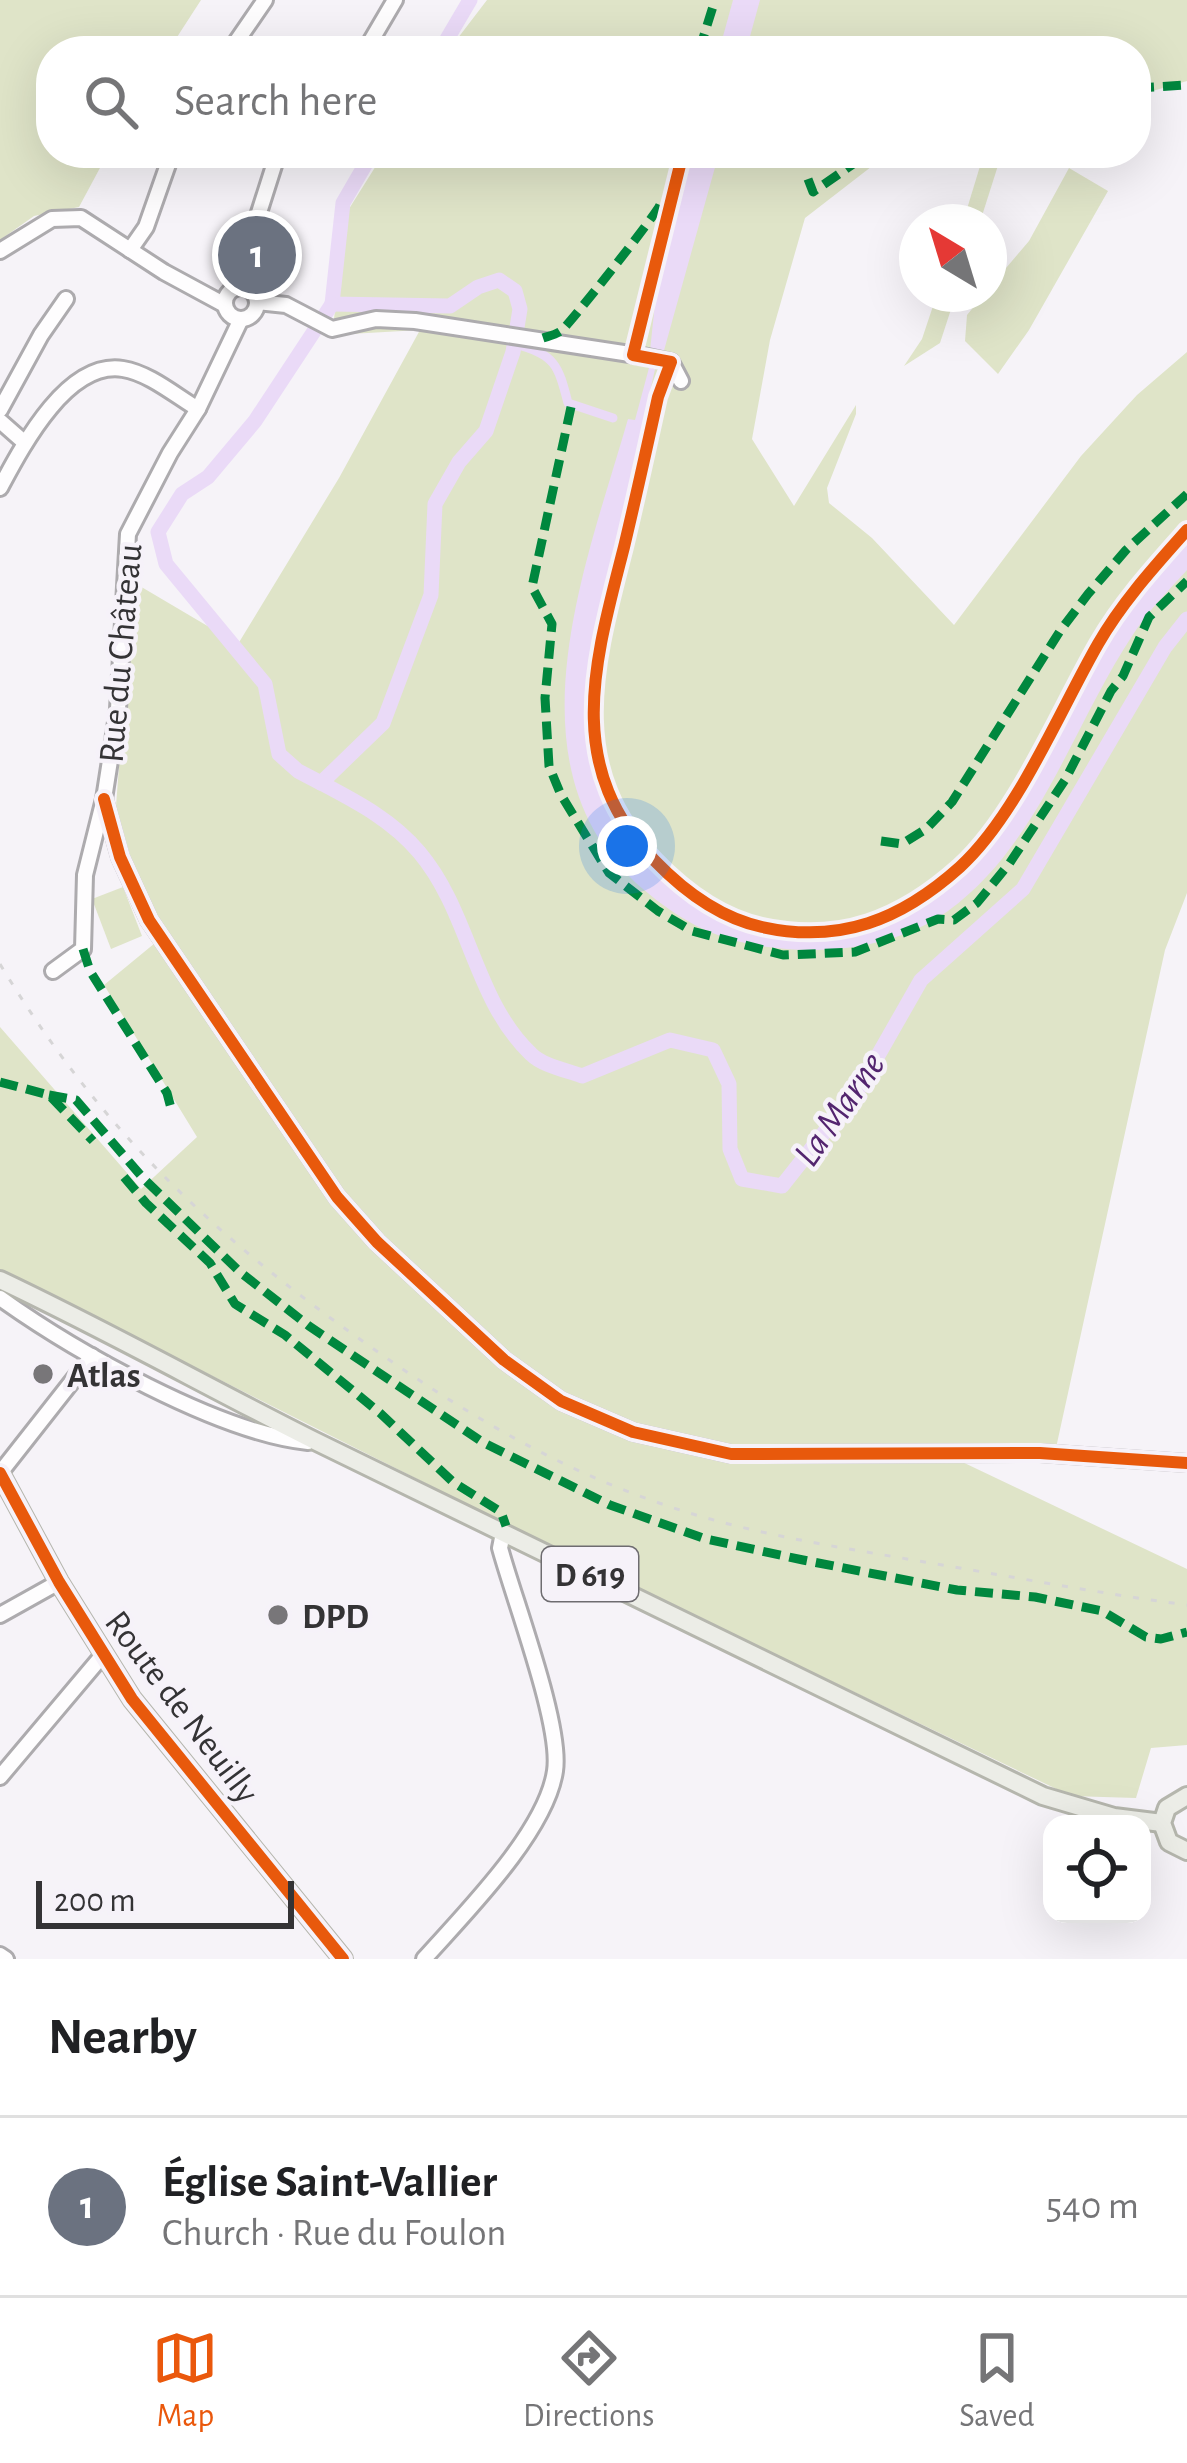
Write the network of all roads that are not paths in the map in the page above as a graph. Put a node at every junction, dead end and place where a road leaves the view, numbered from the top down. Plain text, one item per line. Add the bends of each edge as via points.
1 (394, 0) edge
2 (262, 2) edge
3 (240, 36) edge
4 (373, 36) edge
5 (166, 168) edge
6 (273, 168) edge
7 (123, 245) junction
8 (0, 251) edge
9 (236, 288) junction
10 (66, 299) dead end
11 (257, 302) junction
12 (225, 305) junction
13 (241, 319) junction
14 (681, 381) dead end
15 (0, 410) edge
16 (199, 410) junction
17 (0, 421) edge
18 (25, 443) junction
19 (0, 488) edge
20 (104, 799) junction
21 (53, 971) dead end
22 (0, 1280) edge
23 (0, 1295) edge
24 (92, 1356) junction
25 (221, 1394) junction
26 (317, 1442) junction
27 (1187, 1463) edge
28 (0, 1473) edge
29 (503, 1533) junction
30 (59, 1582) junction
31 (0, 1615) edge
32 (102, 1655) junction
33 (2, 1769) edge
34 (1187, 1796) edge
35 (1162, 1823) junction
36 (1187, 1851) edge
37 (343, 1959) edge
38 (424, 1959) edge

1 - 4 street
2 - 3 street
5 - 7 street via 143,234
6 - 9 street
7 - 8 street via 68,216
7 - 12 street
9 - 11 street via 250,290
9 - 12 street
10 - 15 street
11 - 13 street
11 - 14 street via 286,305 332,329 376,319 643,356 671,362
12 - 13 street
13 - 16 street, Rue du Château
16 - 18 street via 139,373 96,370 75,380
16 - 20 street, Rue du Château via 128,534
17 - 18 street
18 - 19 street
20 - 21 street, Rue du Château via 85,875 83,949
20 - 27 street via 149,920 337,1198 504,1360 561,1401 645,1436 731,1454 1021,1452
22 - 25 main road, D 619
23 - 24 street
23 - 25 main road, D 619
24 - 26 street via 252,1430
24 - 28 street
25 - 26 main road, D 619
26 - 29 main road, D 619
28 - 30 main road, Route de Neuilly
29 - 35 main road, D 619 via 1043,1796
29 - 38 street via 500,1548 551,1720 556,1770 518,1847
30 - 31 street
30 - 32 main road, Route de Neuilly
32 - 33 street
32 - 37 main road, Route de Neuilly
34 - 35 main road via 1172,1802
35 - 36 main road via 1169,1842

